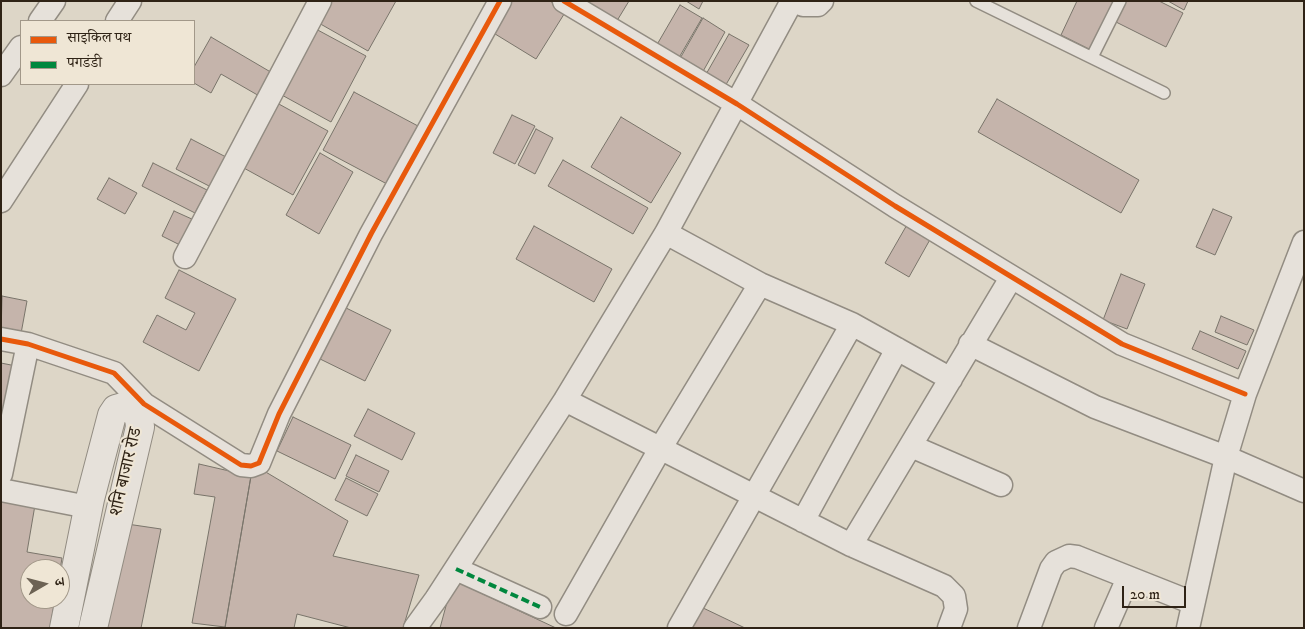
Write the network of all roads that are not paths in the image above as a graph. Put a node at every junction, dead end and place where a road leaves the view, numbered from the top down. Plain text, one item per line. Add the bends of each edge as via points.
1 (54, 1) edge
2 (130, 1) edge
3 (320, 1) edge
4 (500, 1) edge
5 (564, 1) edge
6 (793, 1) edge
7 (822, 1) edge
8 (976, 1) edge
9 (1120, 1) edge
10 (41, 20) edge
11 (118, 20) edge
12 (20, 48) edge
13 (1092, 57) junction
14 (1, 75) edge
15 (76, 85) edge
16 (1164, 93) dead end
17 (737, 104) junction
18 (1, 201) edge
19 (666, 233) junction
20 (1304, 242) edge
21 (185, 257) dead end
22 (1011, 278) junction
23 (760, 284) junction
24 (852, 324) junction
25 (1, 339) edge
26 (28, 344) junction
27 (970, 344) junction
28 (897, 349) junction
29 (951, 379) junction
30 (1245, 394) junction
31 (565, 400) junction
32 (140, 408) junction
33 (911, 446) junction
34 (660, 449) junction
35 (1226, 457) junction
36 (1, 474) edge
37 (1001, 485) dead end
38 (1, 490) edge
39 (1304, 491) edge
40 (754, 496) junction
41 (88, 507) junction
42 (803, 521) junction
43 (851, 545) junction
44 (456, 569) junction
45 (1128, 578) junction
46 (1193, 603) junction
47 (540, 607) dead end
48 (566, 614) dead end
49 (64, 628) edge
50 (93, 628) edge
51 (415, 628) edge
52 (679, 628) edge
53 (949, 628) edge
54 (1029, 628) edge
55 (1106, 628) edge
56 (1188, 628) edge

1 - 10 street
2 - 11 street
3 - 21 street
4 - 32 street via 371,234 279,414 259,464 241,465
5 - 17 street
6 - 7 street via 803,5
6 - 17 street
8 - 13 lane
9 - 13 lane
12 - 14 street
13 - 16 lane
15 - 18 street
17 - 19 street
17 - 22 street
19 - 23 street
19 - 31 street
20 - 30 street
22 - 27 street
22 - 30 street via 1122,344
23 - 24 street
23 - 34 street
24 - 28 street
24 - 40 street
25 - 26 street
26 - 32 street via 114,373
26 - 36 street
27 - 29 street
27 - 35 street via 1095,407
28 - 29 street
28 - 42 street
29 - 33 street
30 - 35 street
31 - 34 street
31 - 44 street
32 - 41 street, शनि बाजार रोड via 116,409 112,415
32 - 50 street, शनि बाजार रोड via 140,427
33 - 37 street
33 - 43 street
34 - 40 street
34 - 48 street
35 - 39 street
35 - 46 street
38 - 41 street
40 - 42 street
40 - 52 street
41 - 49 street, शनि बाजार रोड
42 - 43 street
43 - 53 street via 944,586 954,596 956,609
44 - 47 street
44 - 51 street
45 - 46 street
45 - 54 street via 1077,557 1062,558 1051,569
45 - 55 street
46 - 56 street

